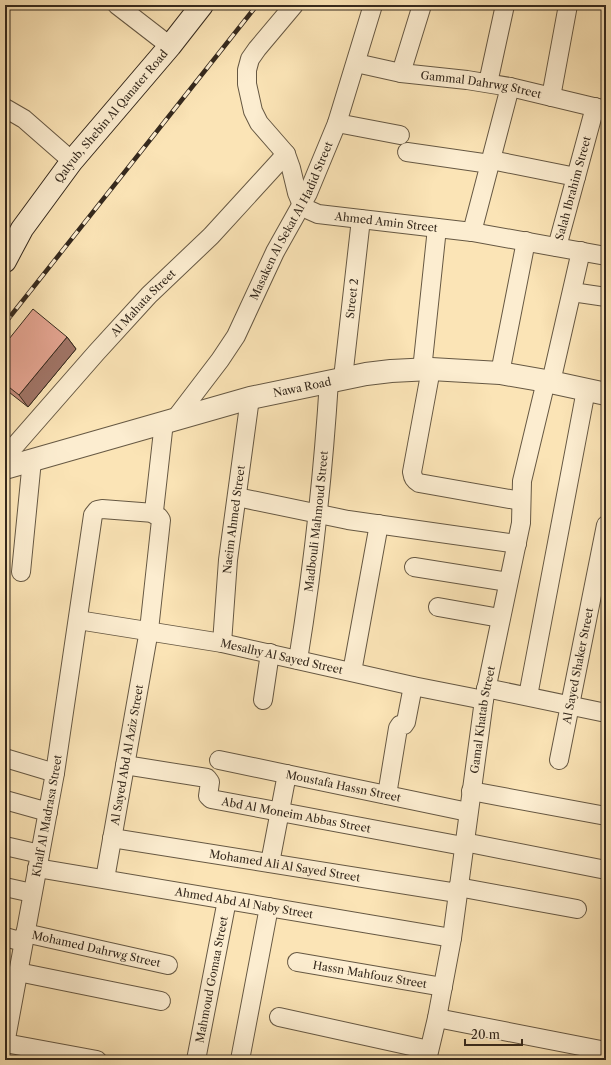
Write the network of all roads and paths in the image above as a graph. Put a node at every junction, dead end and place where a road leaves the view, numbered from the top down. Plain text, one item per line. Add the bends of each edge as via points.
1 (118, 5) edge
2 (202, 5) edge
3 (294, 5) edge
4 (373, 5) edge
5 (422, 5) edge
6 (505, 5) edge
7 (568, 5) edge
8 (170, 46) junction
9 (356, 63) junction
10 (401, 73) junction
11 (488, 83) junction
12 (510, 87) junction
13 (551, 96) junction
14 (5, 108) edge
15 (600, 108) edge
16 (336, 123) junction
17 (400, 135) dead end
18 (407, 152) dead end
19 (286, 154) junction
20 (72, 161) junction
21 (491, 162) junction
22 (576, 177) junction
23 (302, 205) junction
24 (361, 219) junction
25 (437, 228) junction
26 (472, 232) junction
27 (14, 235) edge
28 (526, 241) junction
29 (557, 247) junction
30 (581, 251) junction
31 (606, 256) edge
32 (5, 261) edge
33 (572, 292) junction
34 (606, 297) edge
35 (427, 369) junction
36 (500, 373) junction
37 (336, 380) junction
38 (549, 382) junction
39 (596, 392) edge
40 (250, 398) junction
41 (170, 421) junction
42 (5, 457) edge
43 (32, 460) junction
44 (5, 468) edge
45 (237, 497) junction
46 (521, 501) junction
47 (154, 513) junction
48 (318, 515) junction
49 (379, 524) junction
50 (606, 525) edge
51 (517, 544) junction
52 (414, 567) dead end
53 (21, 572) dead end
54 (508, 582) junction
55 (438, 607) dead end
56 (500, 618) junction
57 (78, 620) junction
58 (149, 630) junction
59 (222, 642) junction
60 (270, 653) junction
61 (298, 660) junction
62 (352, 672) junction
63 (413, 686) junction
64 (485, 694) junction
65 (528, 696) junction
66 (263, 700) dead end
67 (570, 705) junction
68 (606, 713) edge
69 (5, 758) edge
70 (219, 760) dead end
71 (559, 760) dead end
72 (125, 765) junction
73 (55, 773) junction
74 (287, 774) junction
75 (471, 791) junction
76 (387, 795) junction
77 (5, 800) edge
78 (280, 811) junction
79 (48, 812) junction
80 (468, 812) junction
81 (606, 816) edge
82 (112, 838) junction
83 (463, 844) junction
84 (5, 846) edge
85 (39, 861) junction
86 (270, 863) junction
87 (606, 870) edge
88 (105, 879) junction
89 (5, 887) edge
90 (457, 890) junction
91 (32, 893) junction
92 (227, 900) junction
93 (269, 907) junction
94 (577, 909) dead end
95 (5, 937) edge
96 (24, 937) junction
97 (452, 938) junction
98 (297, 962) dead end
99 (168, 966) dead end
100 (13, 981) edge
101 (443, 987) junction
102 (161, 1001) dead end
103 (279, 1017) dead end
104 (437, 1018) junction
105 (6, 1035) edge
106 (606, 1051) edge
107 (428, 1055) edge
108 (97, 1060) edge
109 (196, 1060) edge
110 (240, 1060) edge

1 - 8 street
2 - 8 street, Qalyub, Shebin Al Qanater Road
3 - 19 street via 257,49 250,59 247,70 247,84 253,111 259,123
4 - 9 street, Masaken Al Sekat Al Hadid Street
5 - 10 street
6 - 11 street
7 - 13 street
8 - 20 street, Qalyub, Shebin Al Qanater Road
9 - 10 street, Gammal Dahrwg Street
9 - 16 street, Masaken Al Sekat Al Hadid Street
10 - 11 street, Gammal Dahrwg Street
11 - 12 street, Gammal Dahrwg Street
12 - 13 street, Gammal Dahrwg Street
12 - 21 street
13 - 15 street, Gammal Dahrwg Street
14 - 20 street via 24,119
15 - 22 street, Salah Ibrahim Street
16 - 17 street
16 - 23 street, Masaken Al Sekat Al Hadid Street via 313,184
18 - 21 street
19 - 23 street
19 - 42 street, Al Mahata Street via 211,236 144,300
20 - 27 street, Qalyub, Shebin Al Qanater Road
21 - 22 street
21 - 26 street
22 - 29 street, Salah Ibrahim Street
23 - 24 street, Ahmed Amin Street via 318,214
23 - 41 street, Masaken Al Sekat Al Hadid Street via 275,252 236,336 220,360
24 - 25 street, Ahmed Amin Street
24 - 37 street, Street 2
25 - 26 street, Ahmed Amin Street
25 - 35 street
26 - 28 street, Ahmed Amin Street
27 - 32 street, Qalyub, Shebin Al Qanater Road
28 - 29 street, Ahmed Amin Street
28 - 36 street
29 - 30 street, Ahmed Amin Street
30 - 31 street, Ahmed Amin Street
30 - 33 street, Gamal Khatab Street
33 - 34 street
33 - 38 street, Gamal Khatab Street
35 - 36 street, Nawa Road
35 - 37 street, Nawa Road via 391,371
35 - 46 street via 412,472 415,481
36 - 38 street, Nawa Road
37 - 40 street, Nawa Road
37 - 48 street, Madbouli Mahmoud Street
38 - 39 street, Nawa Road
38 - 46 street, Gamal Khatab Street via 522,481
39 - 65 street
40 - 41 street, Nawa Road
40 - 45 street, Naeim Ahmed Street
41 - 43 street, Nawa Road
41 - 47 street
43 - 44 street, Nawa Road
43 - 53 street
45 - 48 street
45 - 59 street, Naeim Ahmed Street via 228,560
46 - 51 street, Gamal Khatab Street via 521,523
47 - 57 street, Khalf Al Madrasa Street via 102,509 93,515
47 - 58 street, Al Sayed Abd Al Aziz Street via 161,520
48 - 49 street
48 - 61 street, Madbouli Mahmoud Street
49 - 51 street
49 - 62 street
50 - 67 street, Al Sayed Shaker Street
51 - 54 street, Gamal Khatab Street
52 - 54 street
54 - 56 street, Gamal Khatab Street
55 - 56 street
56 - 64 street, Gamal Khatab Street
57 - 58 street, Mesalhy Al Sayed Street
57 - 73 street, Khalf Al Madrasa Street
58 - 59 street, Mesalhy Al Sayed Street
58 - 72 street, Al Sayed Abd Al Aziz Street
59 - 60 street, Mesalhy Al Sayed Street
60 - 61 street, Mesalhy Al Sayed Street
60 - 66 street
61 - 62 street, Mesalhy Al Sayed Street
62 - 63 street, Mesalhy Al Sayed Street
63 - 64 street, Mesalhy Al Sayed Street
63 - 76 street via 406,722 398,728
64 - 65 street, Mesalhy Al Sayed Street
64 - 75 street, Gamal Khatab Street
65 - 67 street, Mesalhy Al Sayed Street
67 - 68 street, Mesalhy Al Sayed Street
67 - 71 street, Al Sayed Shaker Street
69 - 73 street
70 - 74 street, Moustafa Hassn Street
72 - 78 street, Abd Al Moneim Abbas Street via 207,778 210,782 208,796 211,799
72 - 82 street, Al Sayed Abd Al Aziz Street
73 - 79 street, Khalf Al Madrasa Street
74 - 76 street, Moustafa Hassn Street
74 - 78 street
75 - 80 street, Gamal Khatab Street
75 - 81 street
76 - 80 street, Moustafa Hassn Street
77 - 79 street
78 - 83 street, Abd Al Moneim Abbas Street
78 - 86 street
79 - 85 street, Khalf Al Madrasa Street
80 - 83 street, Gamal Khatab Street
82 - 86 street, Mohamed Ali Al Sayed Street
82 - 88 street, Al Sayed Abd Al Aziz Street
83 - 87 street, Abd Al Moneim Abbas Street
83 - 90 street, Gamal Khatab Street
84 - 85 street, Ahmed Abd Al Naby Street
85 - 88 street, Ahmed Abd Al Naby Street
85 - 91 street, Khalf Al Madrasa Street
86 - 90 street, Mohamed Ali Al Sayed Street
88 - 92 street, Ahmed Abd Al Naby Street
89 - 91 street
90 - 94 street, Mohamed Ali Al Sayed Street
90 - 97 street, Gamal Khatab Street
91 - 96 street, Khalf Al Madrasa Street
92 - 93 street, Ahmed Abd Al Naby Street
92 - 109 street, Mahmoud Gomaa Street
93 - 97 street, Ahmed Abd Al Naby Street
93 - 110 street
95 - 96 street, Mohamed Dahrwg Street
96 - 99 street, Mohamed Dahrwg Street
96 - 100 street, Khalf Al Madrasa Street
97 - 101 street, Gamal Khatab Street
98 - 101 street, Hassn Mahfouz Street
100 - 102 street
100 - 105 street, Khalf Al Madrasa Street
101 - 104 street, Gamal Khatab Street
103 - 107 street
104 - 106 street
104 - 107 street, Gamal Khatab Street
105 - 108 street

